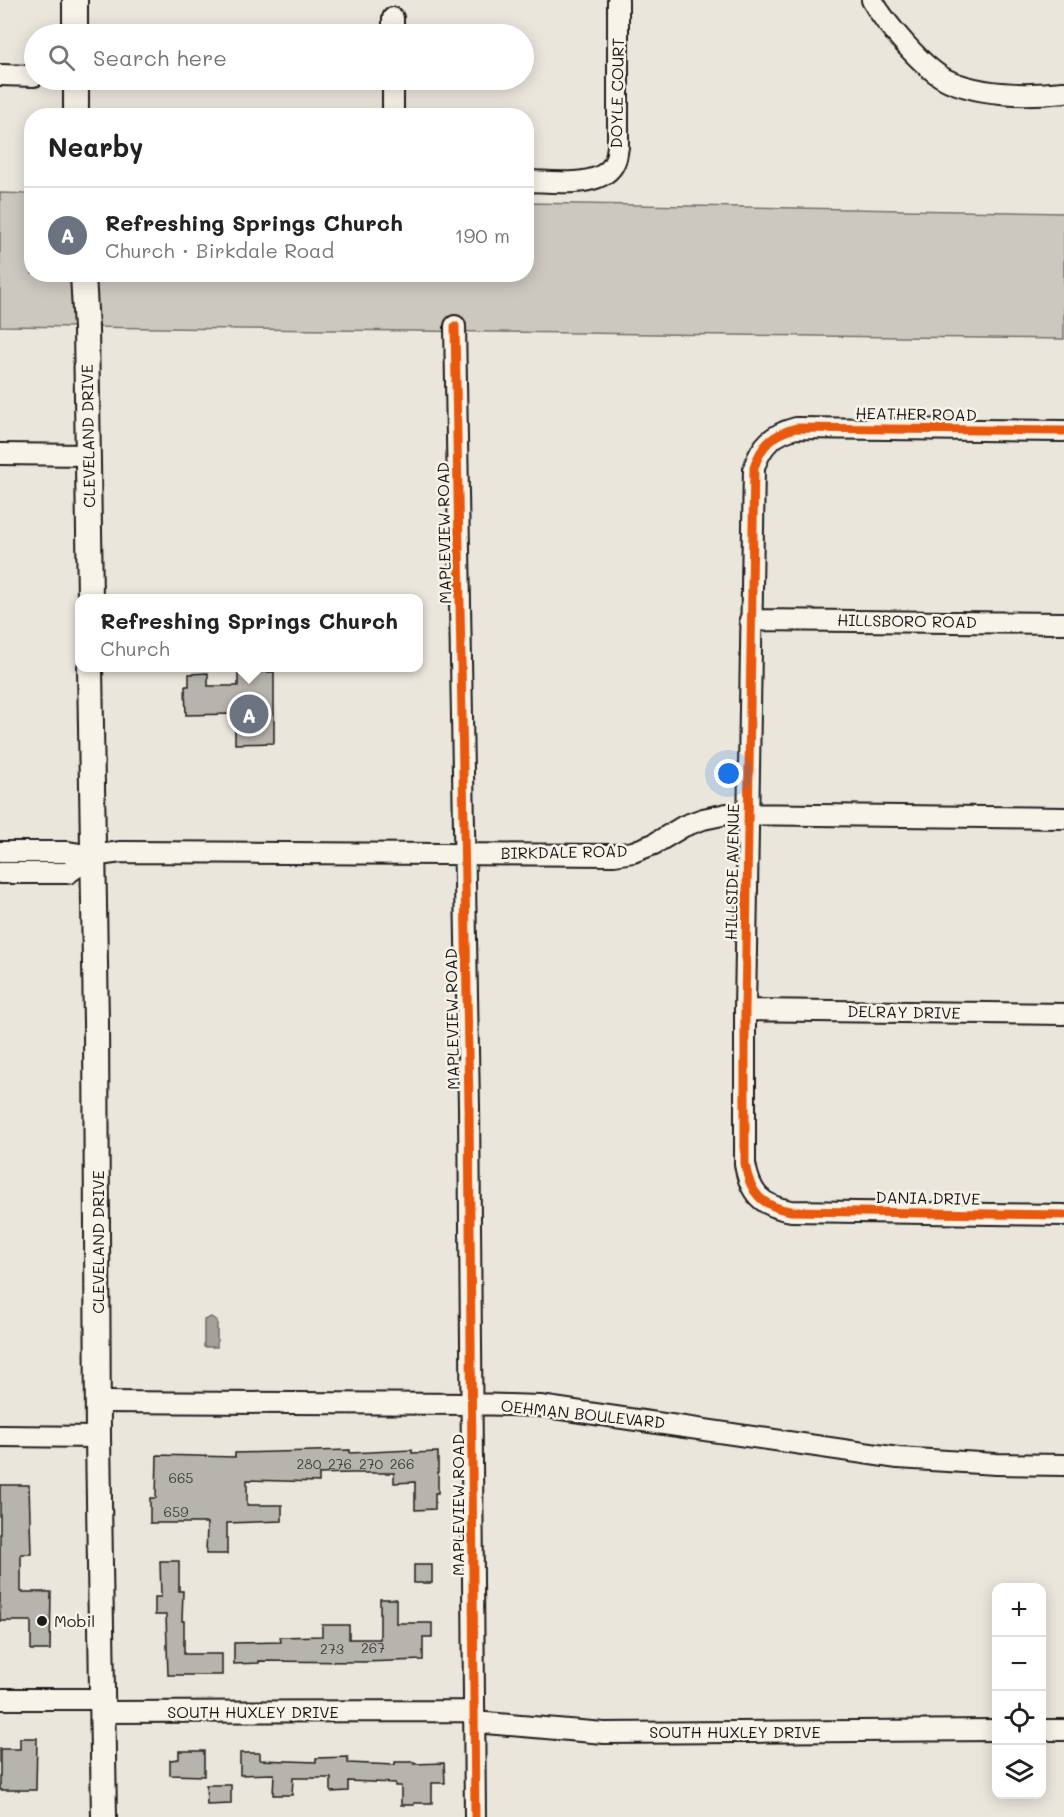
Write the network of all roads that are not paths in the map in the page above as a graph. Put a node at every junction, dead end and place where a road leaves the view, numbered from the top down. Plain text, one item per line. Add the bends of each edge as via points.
1 (75, 0) edge
2 (618, 0) edge
3 (872, 0) edge
4 (75, 24) edge
5 (0, 75) edge
6 (24, 76) edge
7 (76, 90) edge
8 (393, 90) edge
9 (1064, 92) edge
10 (76, 108) edge
11 (393, 108) edge
12 (534, 181) edge
13 (83, 282) edge
14 (456, 326) dead end
15 (1064, 431) edge
16 (770, 440) joint
17 (0, 454) edge
18 (88, 455) junction
19 (90, 594) edge
20 (750, 620) junction
21 (1064, 623) edge
22 (90, 672) edge
23 (747, 815) junction
24 (1064, 818) edge
25 (0, 852) edge
26 (465, 853) junction
27 (92, 856) junction
28 (0, 873) edge
29 (745, 1010) junction
30 (1064, 1014) edge
31 (791, 1211) joint
32 (1064, 1215) edge
33 (98, 1402) junction
34 (472, 1404) junction
35 (0, 1436) edge
36 (99, 1437) junction
37 (1064, 1465) edge
38 (0, 1699) edge
39 (103, 1705) junction
40 (474, 1717) junction
41 (992, 1730) edge
42 (1046, 1730) edge
43 (1064, 1730) edge
44 (104, 1817) edge
45 (475, 1817) edge

1 - 4 street
2 - 12 street, DOYLE COURT via 615,162 607,173 594,180
3 - 9 street via 897,35 947,80 990,92
5 - 6 street
7 - 10 street
8 - 11 street
13 - 18 street, CLEVELAND DRIVE
14 - 26 street, MAPLEVIEW ROAD
15 - 16 street, HEATHER ROAD via 796,428
16 - 20 street, HILLSIDE AVENUE via 758,454 754,468
17 - 18 street
18 - 19 street, CLEVELAND DRIVE
20 - 21 street, HILLSBORO ROAD
20 - 23 street, HILLSIDE AVENUE
22 - 27 street, CLEVELAND DRIVE
23 - 24 street, BIRKDALE ROAD
23 - 26 street, BIRKDALE ROAD via 703,819 654,844 614,855
23 - 29 street, HILLSIDE AVENUE
25 - 27 street
26 - 27 street, BIRKDALE ROAD via 121,852
26 - 34 street, MAPLEVIEW ROAD
27 - 28 street via 68,873
27 - 33 street, CLEVELAND DRIVE
29 - 30 street, DELRAY DRIVE
29 - 31 street, HILLSIDE AVENUE via 748,1180 764,1202
31 - 32 street, DANIA DRIVE
33 - 34 street, OEHMAN BOULEVARD
33 - 36 street, CLEVELAND DRIVE
34 - 37 street, OEHMAN BOULEVARD via 540,1406 898,1458
34 - 40 street, MAPLEVIEW ROAD
35 - 36 street
36 - 39 street, CLEVELAND DRIVE
38 - 39 street, SOUTH HUXLEY DRIVE
39 - 40 street, SOUTH HUXLEY DRIVE
39 - 44 street, CLEVELAND DRIVE
40 - 41 street, SOUTH HUXLEY DRIVE via 604,1733
40 - 45 street, MAPLEVIEW ROAD
42 - 43 street

